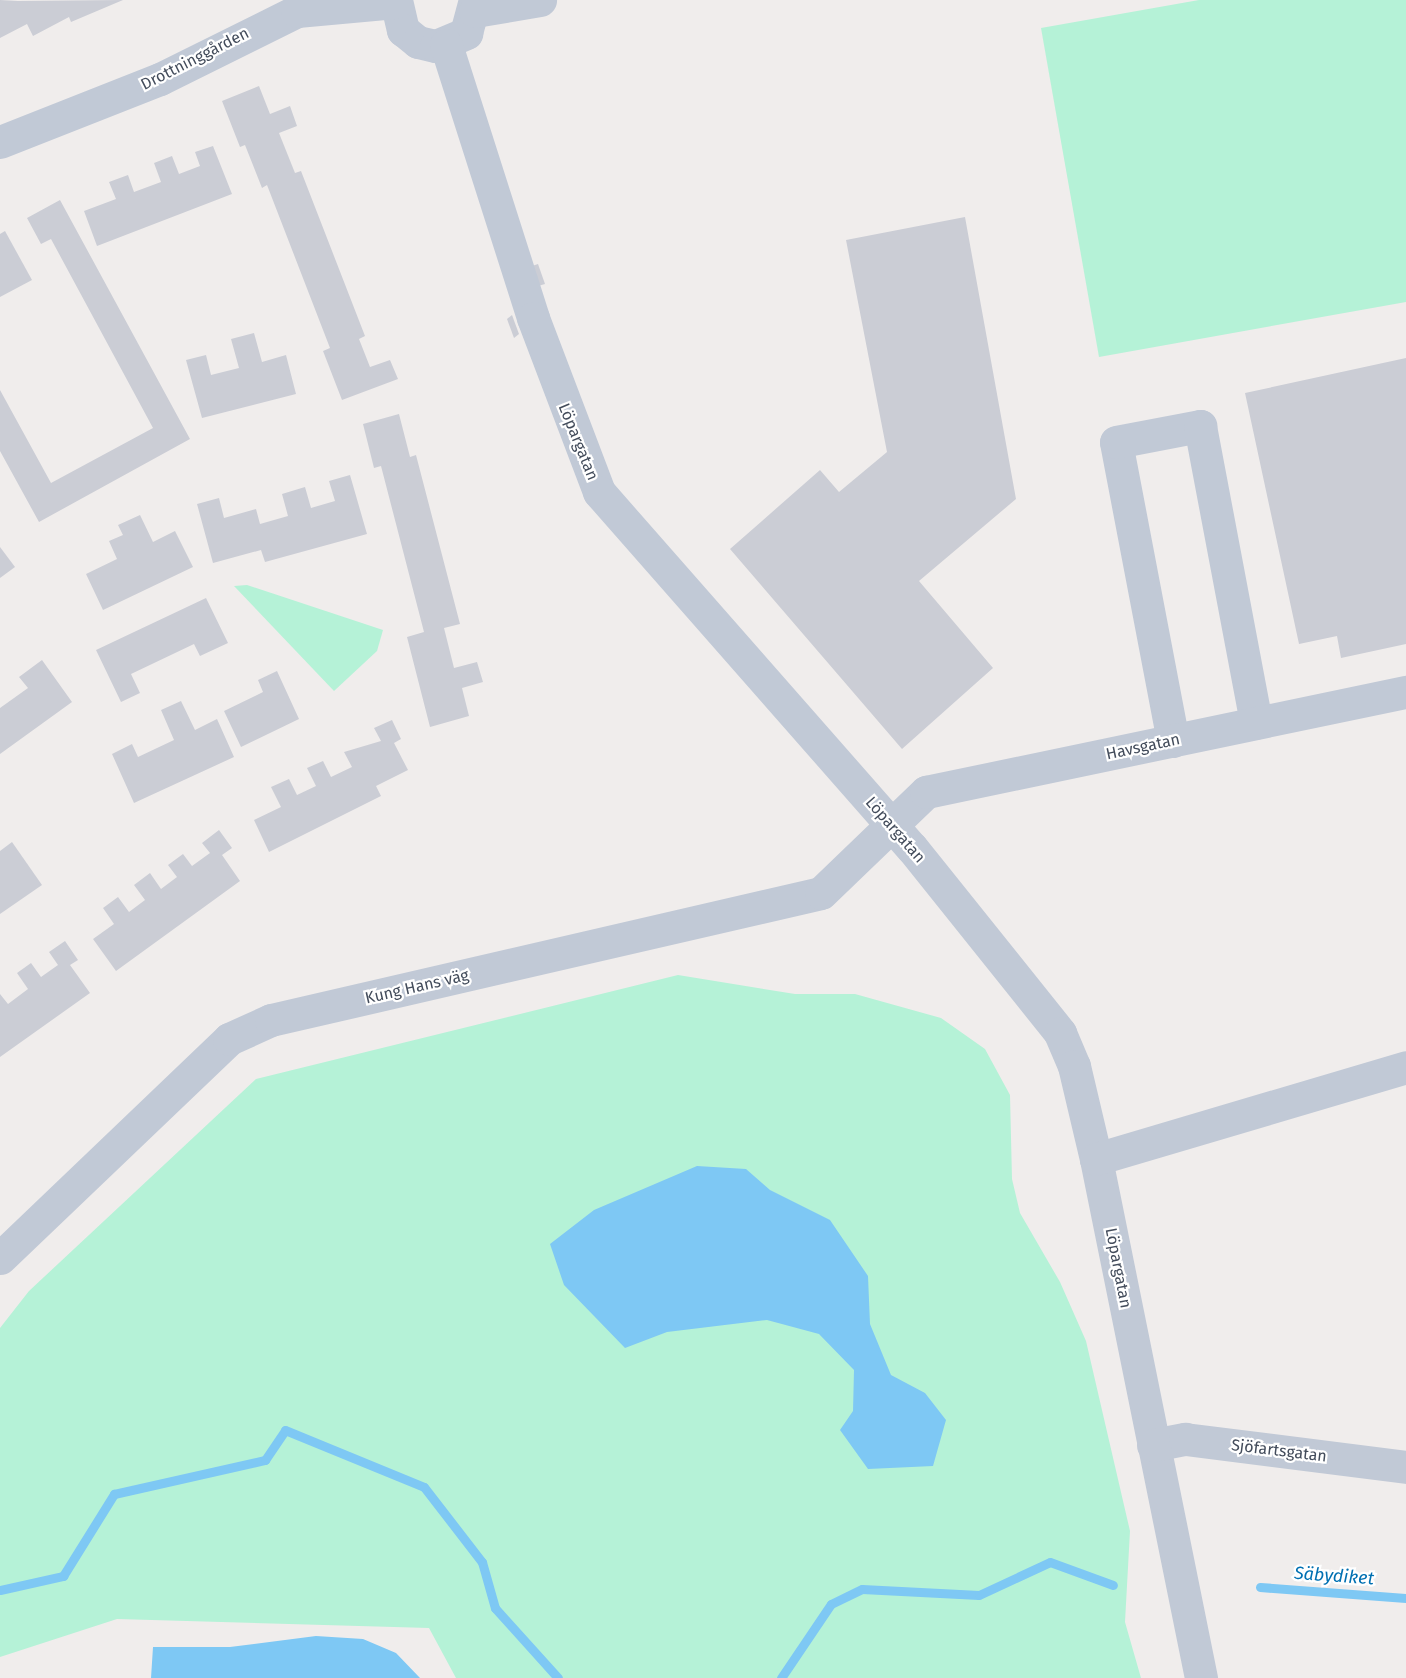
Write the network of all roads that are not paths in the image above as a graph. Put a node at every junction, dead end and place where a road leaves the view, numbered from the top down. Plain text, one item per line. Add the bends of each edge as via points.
1 (540, 0) edge
2 (396, 1) edge
3 (475, 6) edge
4 (446, 45) junction
5 (0, 142) edge
6 (1406, 692) edge
7 (1256, 723) junction
8 (1173, 741) junction
9 (891, 824) junction
10 (1406, 1067) edge
11 (1096, 1159) junction
12 (0, 1258) edge
13 (1153, 1445) junction
14 (1406, 1467) edge
15 (1201, 1678) edge

1 - 3 street
2 - 4 street via 398,21 410,36 426,45
2 - 5 street, Drottninggården via 297,11 160,79
3 - 4 street via 466,33
4 - 9 street, Löpargatan via 589,474
6 - 7 street, Havsgatan
7 - 8 street, Havsgatan
7 - 8 street via 1200,426 1116,442
8 - 9 street, Havsgatan via 926,792
9 - 11 street, Löpargatan via 1060,1033 1074,1066
9 - 12 street, Kung Hans väg via 821,893 271,1020 230,1039
10 - 11 street
11 - 13 street, Löpargatan
13 - 14 street, Sjöfartsgatan via 1185,1439
13 - 15 street, Löpargatan

